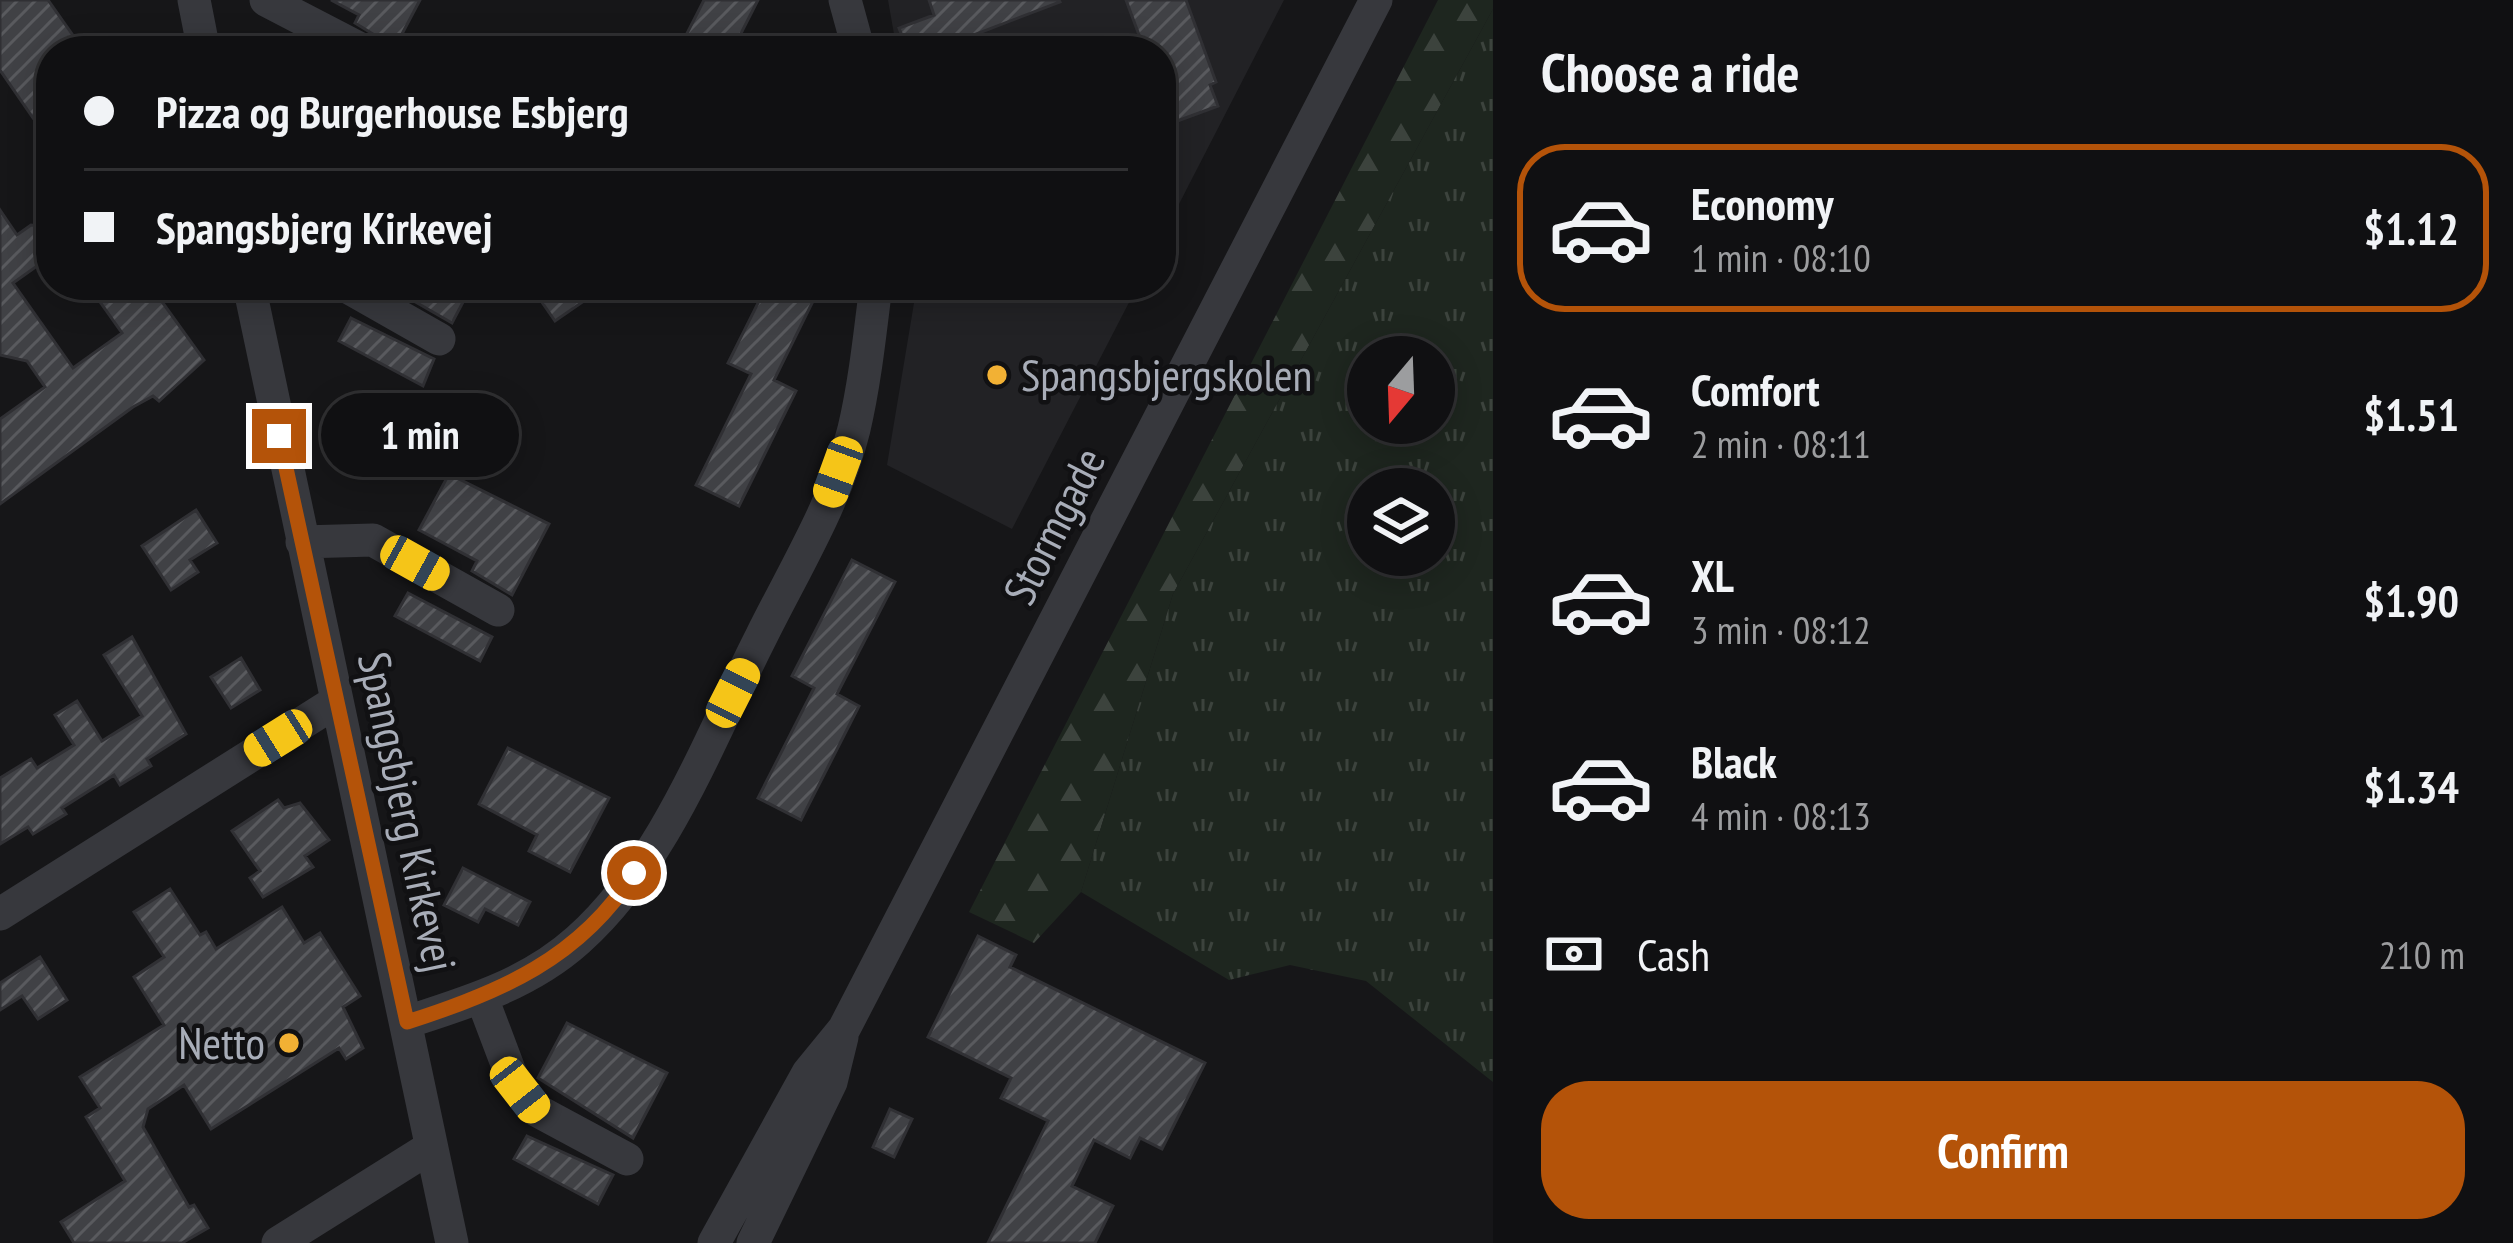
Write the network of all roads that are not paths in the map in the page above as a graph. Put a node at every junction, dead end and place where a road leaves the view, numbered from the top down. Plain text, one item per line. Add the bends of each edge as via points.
1 (194, 0) edge
2 (266, 0) edge
3 (845, 0) edge
4 (1376, 0) edge
5 (201, 36) edge
6 (335, 36) edge
7 (855, 36) edge
8 (252, 300) edge
9 (371, 300) edge
10 (874, 300) edge
11 (440, 339) dead end
12 (302, 542) junction
13 (498, 610) dead end
14 (337, 700) junction
15 (0, 914) edge
16 (482, 998) junction
17 (407, 1022) junction
18 (431, 1147) junction
19 (626, 1159) dead end
20 (728, 1239) edge
21 (278, 1243) edge
22 (452, 1243) edge

1 - 5 street
2 - 6 street
3 - 7 street
4 - 20 street, Stormgade via 844,1029 831,1082
8 - 12 street, Spangsbjerg Kirkevej
9 - 11 street
10 - 16 street via 854,432 824,513 669,818 617,901 576,942
12 - 13 street via 373,540
12 - 14 street, Spangsbjerg Kirkevej
14 - 15 street
14 - 17 street, Spangsbjerg Kirkevej
16 - 17 street
16 - 19 street via 513,1080 536,1110
17 - 18 street, Spangsbjerg Kirkevej
18 - 21 street
18 - 22 street, Spangsbjerg Kirkevej

